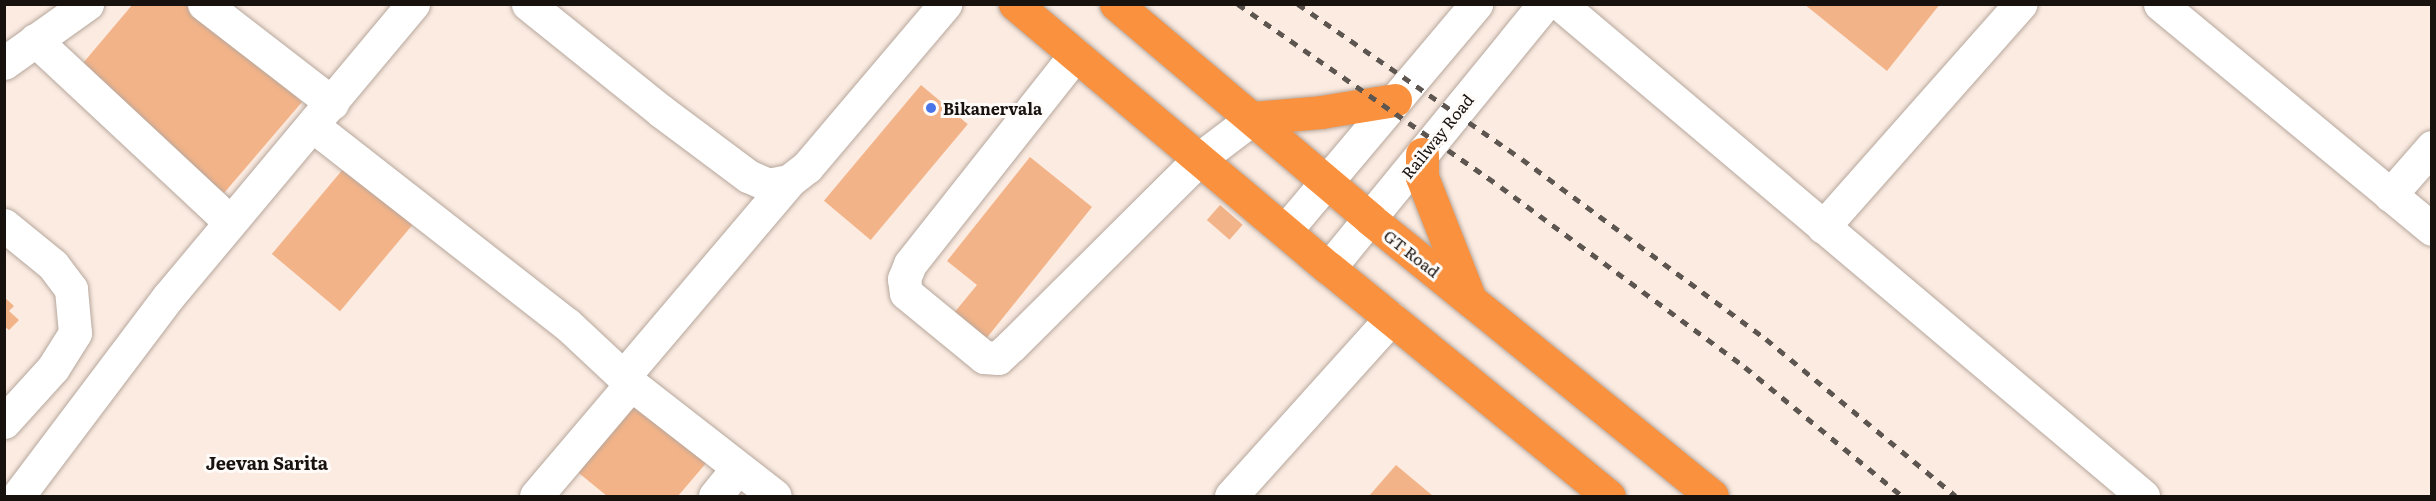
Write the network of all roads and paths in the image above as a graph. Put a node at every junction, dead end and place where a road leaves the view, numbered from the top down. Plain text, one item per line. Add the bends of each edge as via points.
1 (87, 4) edge
2 (204, 4) edge
3 (413, 4) edge
4 (528, 4) edge
5 (945, 4) edge
6 (1015, 4) edge
7 (1116, 4) edge
8 (1476, 4) edge
9 (1544, 4) edge
10 (1560, 4) edge
11 (2020, 4) edge
12 (2160, 4) edge
13 (35, 40) junction
14 (1075, 55) junction
15 (4, 63) edge
16 (1395, 100) junction
17 (322, 115) junction
18 (1253, 118) junction
19 (2432, 147) edge
20 (1422, 154) junction
21 (1199, 159) junction
22 (789, 182) junction
23 (1326, 182) junction
24 (2390, 195) junction
25 (1370, 219) junction
26 (230, 222) junction
27 (4, 225) edge
28 (1823, 228) junction
29 (2432, 229) edge
30 (1285, 231) junction
31 (1329, 268) junction
32 (1470, 298) junction
33 (1391, 318) junction
34 (627, 380) junction
35 (4, 422) edge
36 (738, 468) junction
37 (1591, 491) edge
38 (18, 496) edge
39 (536, 496) edge
40 (715, 496) edge
41 (775, 496) edge
42 (1231, 496) edge
43 (1712, 496) edge
44 (2143, 496) edge

1 - 13 street
2 - 17 street
3 - 17 street
4 - 22 street via 748,176 768,185
5 - 22 street via 807,167
6 - 14 highway
7 - 18 highway, GT Road
8 - 16 street
9 - 20 street, Railway Road
10 - 28 street
11 - 28 street
12 - 24 street
13 - 15 street
13 - 26 street
14 - 21 highway
14 - 21 street via 909,264 904,279 906,293 984,357 998,358
16 - 18 highway
16 - 23 street
17 - 26 street
17 - 34 street
18 - 21 street
18 - 23 highway, GT Road
19 - 24 street
20 - 25 street, Railway Road
20 - 32 highway via 1422,177
21 - 30 highway
22 - 34 street
23 - 25 highway, GT Road
23 - 30 street
24 - 29 street
25 - 31 street, Railway Road
25 - 32 highway, GT Road
26 - 38 street via 168,297
27 - 35 street via 53,265 71,290 75,333 53,368
28 - 44 street
30 - 31 highway
31 - 33 highway
32 - 43 highway, GT Road
33 - 37 highway
33 - 42 street
34 - 36 street
34 - 39 street
36 - 40 street
36 - 41 street

